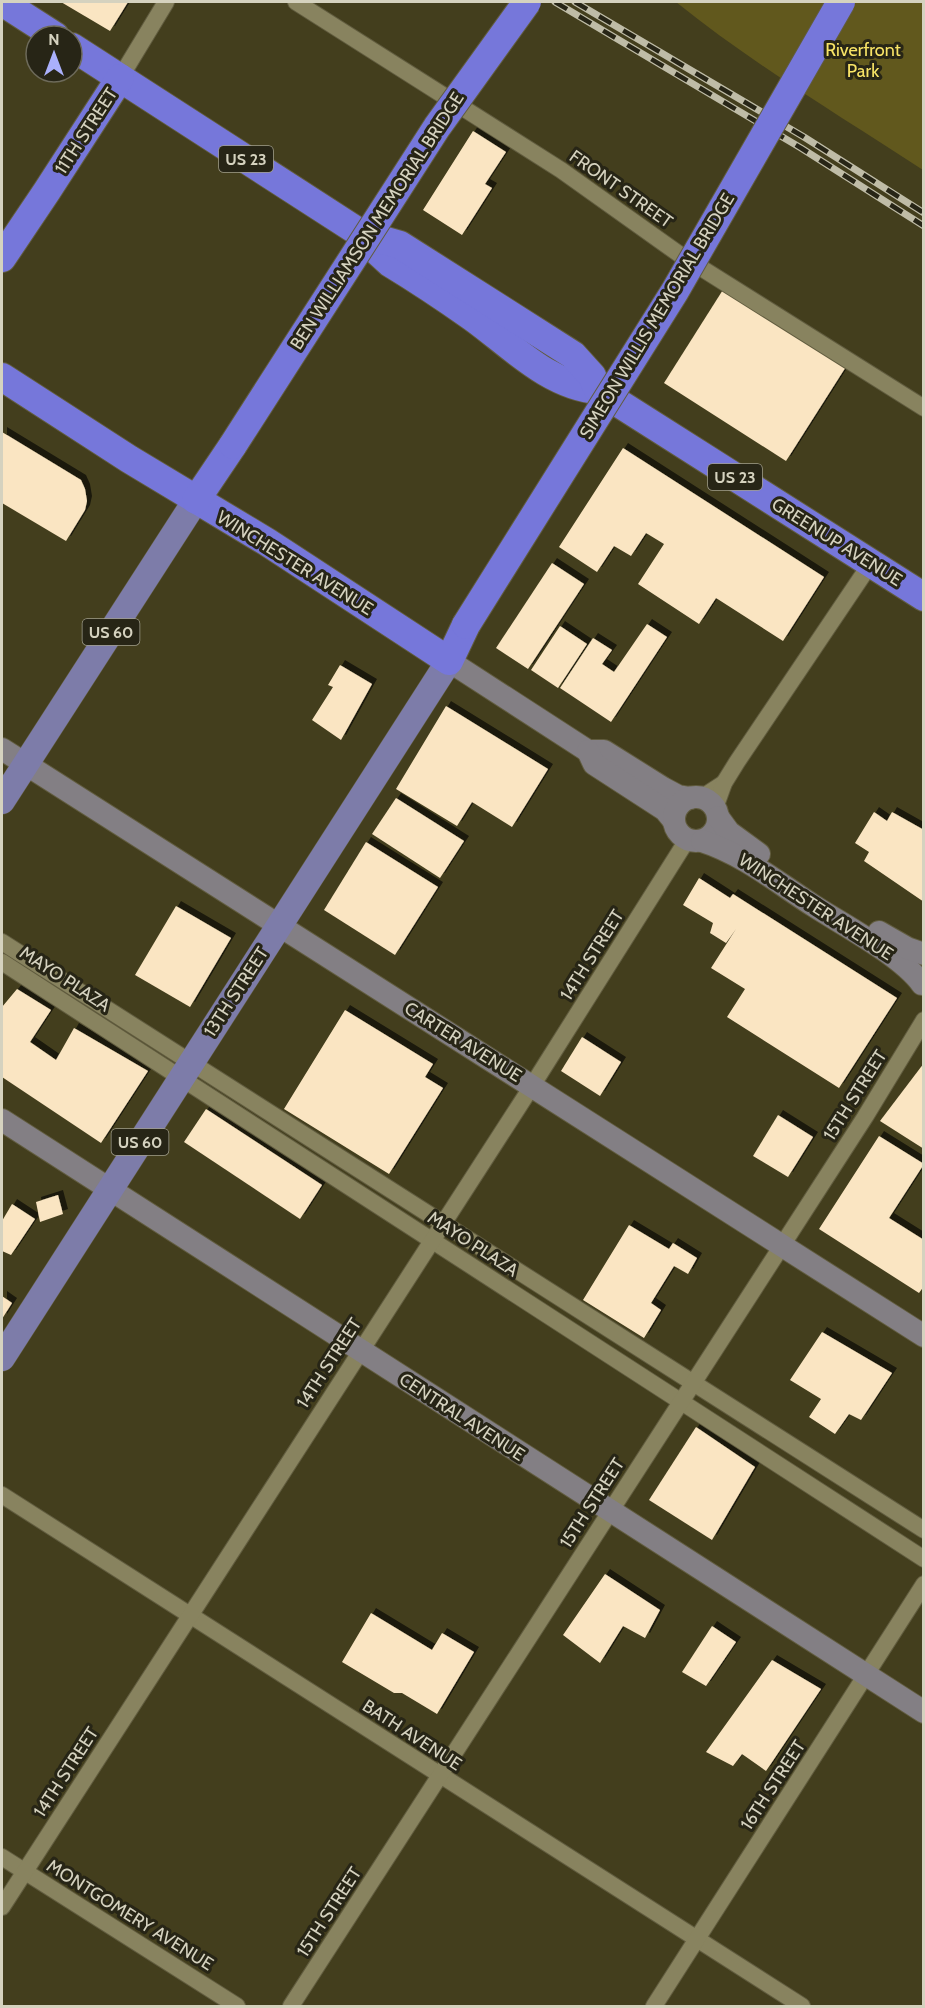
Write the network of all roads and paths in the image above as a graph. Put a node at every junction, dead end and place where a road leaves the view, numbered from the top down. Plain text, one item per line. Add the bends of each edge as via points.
1 (2, 2) edge
2 (166, 2) edge
3 (296, 2) edge
4 (527, 2) edge
5 (841, 2) edge
6 (36, 24) edge
7 (84, 55) edge
8 (120, 78) junction
9 (2, 258) edge
10 (2, 377) edge
11 (924, 408) edge
12 (196, 500) junction
13 (871, 563) junction
14 (924, 597) edge
15 (466, 625) joint
16 (449, 661) junction
17 (2, 749) edge
18 (588, 751) junction
19 (26, 764) junction
20 (2, 801) edge
21 (706, 805) junction
22 (688, 834) junction
23 (279, 927) junction
24 (2, 942) edge
25 (924, 954) edge
26 (2, 962) edge
27 (923, 983) edge
28 (924, 1020) edge
29 (185, 1070) junction
30 (532, 1086) junction
31 (2, 1120) edge
32 (110, 1190) junction
33 (441, 1224) junction
34 (431, 1240) junction
35 (782, 1246) junction
36 (924, 1336) edge
37 (360, 1351) junction
38 (2, 1358) edge
39 (693, 1383) junction
40 (681, 1403) junction
41 (2, 1494) edge
42 (610, 1512) junction
43 (924, 1530) edge
44 (924, 1559) edge
45 (924, 1584) edge
46 (190, 1616) junction
47 (866, 1675) junction
48 (924, 1712) edge
49 (440, 1776) junction
50 (2, 1857) edge
51 (24, 1871) junction
52 (2, 1907) edge
53 (697, 1939) junction
54 (237, 2007) edge
55 (291, 2007) edge
56 (654, 2007) edge
57 (802, 2007) edge

1 - 6 highway
2 - 8 street, 11TH STREET
3 - 11 street, FRONT STREET via 561,170 679,254
4 - 12 highway, BEN WILLIAMSON MEMORIAL BRIDGE, bridge via 437,127
5 - 15 highway, SIMEON WILLIS MEMORIAL BRIDGE, bridge via 675,291
7 - 8 highway, GREENUP AVENUE / US 23
8 - 9 highway, 11TH STREET
8 - 13 highway, GREENUP AVENUE / US 23 via 371,240 400,245 573,355 592,376 598,390
10 - 12 highway, WINCHESTER AVENUE
12 - 16 highway, WINCHESTER AVENUE
12 - 19 main road, US 60
13 - 14 highway, GREENUP AVENUE / US 23
13 - 21 street
15 - 16 highway, 13TH STREET
16 - 18 street, WINCHESTER AVENUE
16 - 23 main road, 13TH STREET / US 60
17 - 19 street, CARTER AVENUE
18 - 21 street, WINCHESTER AVENUE via 603,751 669,792
18 - 22 street, WINCHESTER AVENUE via 594,764 665,810
19 - 20 main road, US 60
19 - 23 street, CARTER AVENUE
21 - 22 street via 714,832
21 - 22 street via 678,807
21 - 25 street, WINCHESTER AVENUE via 733,835 834,905
22 - 27 street, WINCHESTER AVENUE via 732,853 872,943
22 - 30 street, 14TH STREET
23 - 29 main road, 13TH STREET / US 60
23 - 30 street, CARTER AVENUE
24 - 29 street, MAYO PLAZA
26 - 29 street, MAYO PLAZA
28 - 35 street, 15TH STREET
29 - 32 main road, 13TH STREET / US 60
29 - 33 street, MAYO PLAZA
29 - 34 street, MAYO PLAZA
30 - 33 street, 14TH STREET
30 - 35 street, CARTER AVENUE
31 - 32 street, CENTRAL AVENUE
32 - 37 street, CENTRAL AVENUE
32 - 38 main road, 13TH STREET / US 60
33 - 34 street, 14TH STREET
33 - 39 street, MAYO PLAZA
34 - 37 street, 14TH STREET
34 - 40 street, MAYO PLAZA
35 - 36 street, CARTER AVENUE
35 - 39 street, 15TH STREET
37 - 42 street, CENTRAL AVENUE
37 - 46 street, 14TH STREET
39 - 40 street, 15TH STREET
39 - 43 street, MAYO PLAZA
40 - 42 street, 15TH STREET
40 - 44 street, MAYO PLAZA
41 - 46 street, BATH AVENUE
42 - 47 street, CENTRAL AVENUE
42 - 49 street, 15TH STREET
45 - 47 street, 16TH STREET
46 - 49 street, BATH AVENUE
46 - 51 street, 14TH STREET
47 - 48 street, CENTRAL AVENUE
47 - 53 street, 16TH STREET
49 - 53 street, BATH AVENUE
49 - 55 street, 15TH STREET
50 - 51 street, MONTGOMERY AVENUE
51 - 52 street, 14TH STREET
51 - 54 street, MONTGOMERY AVENUE
53 - 56 street, 16TH STREET
53 - 57 street, BATH AVENUE

